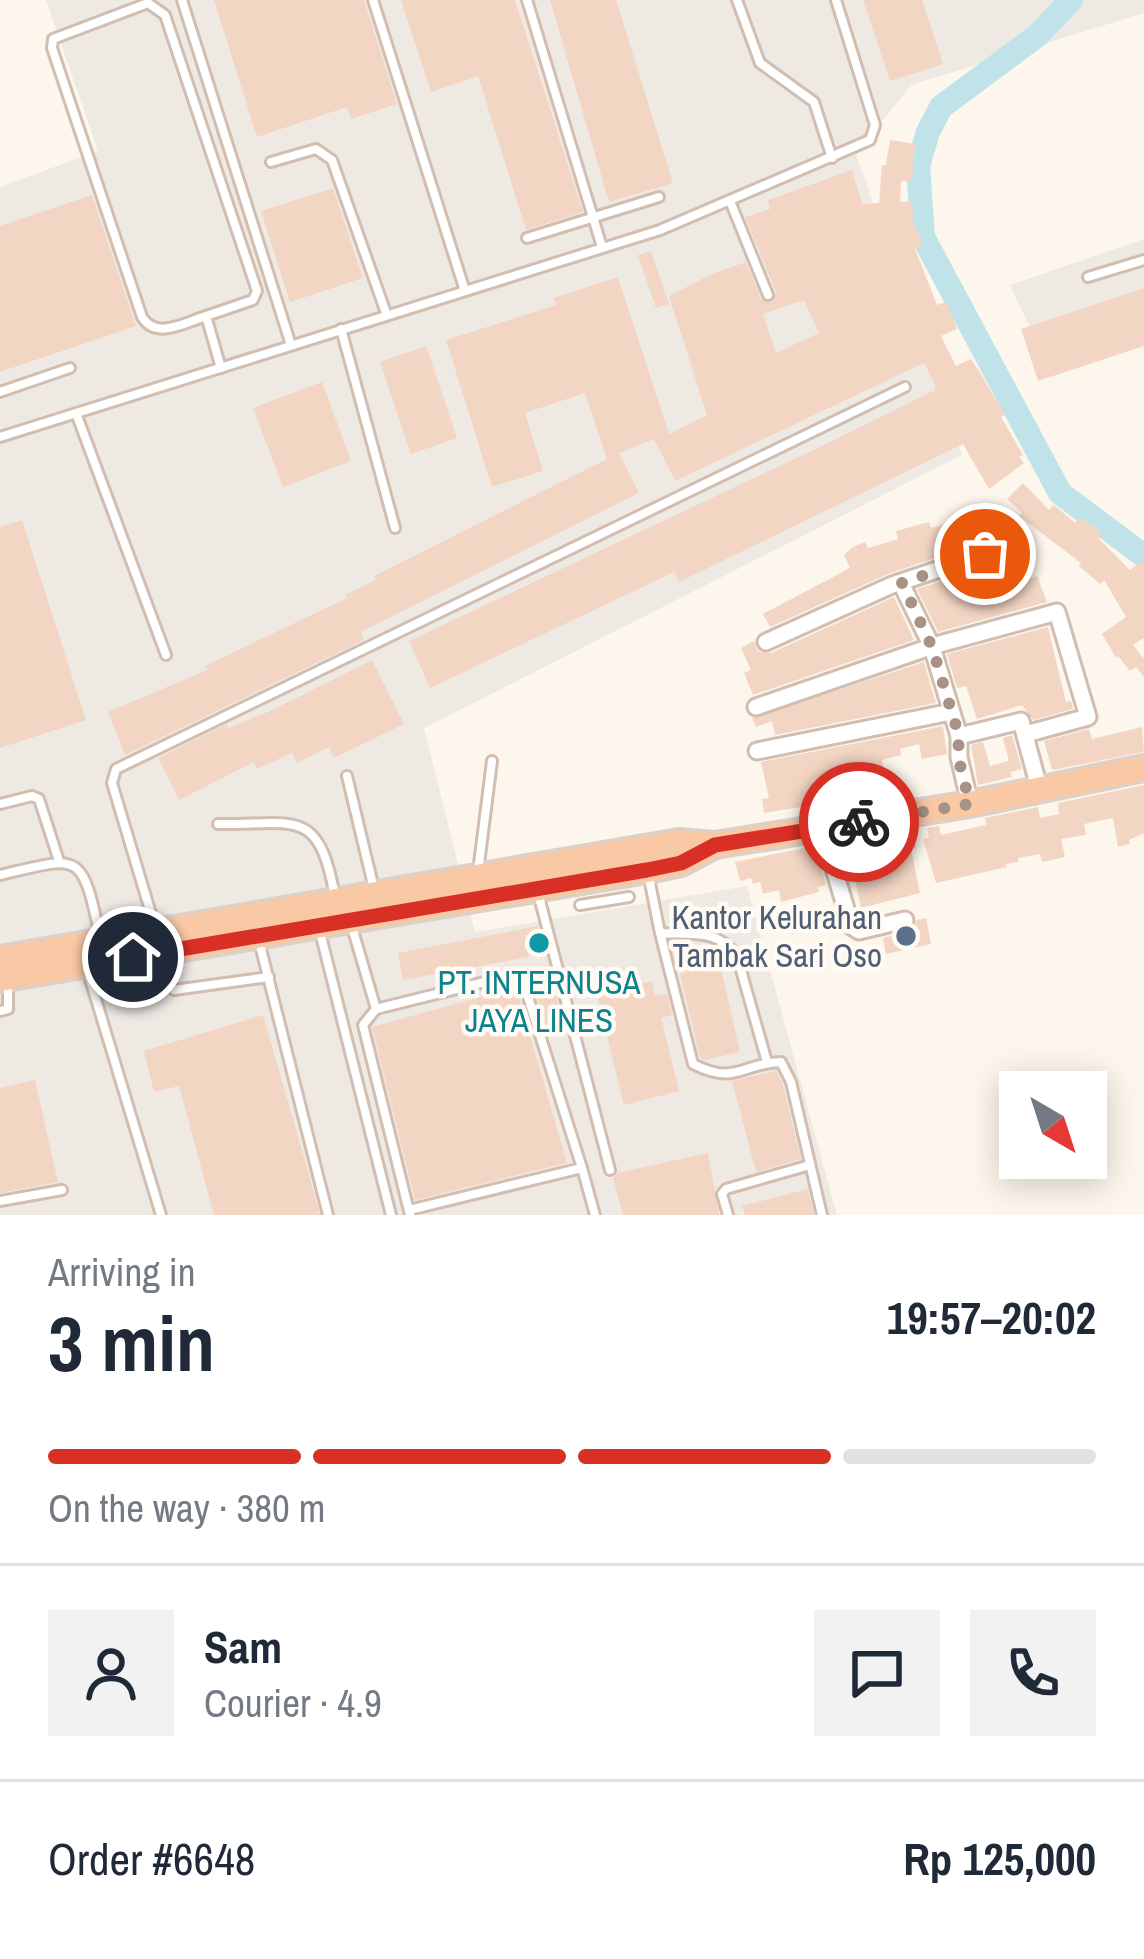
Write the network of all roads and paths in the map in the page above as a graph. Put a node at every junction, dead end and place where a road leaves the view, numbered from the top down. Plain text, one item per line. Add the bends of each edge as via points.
1 (182, 0) edge
2 (373, 0) edge
3 (526, 0) edge
4 (736, 0) edge
5 (836, 0) edge
6 (832, 158) junction
7 (271, 162) dead end
8 (659, 197) dead end
9 (730, 201) junction
10 (594, 219) junction
11 (526, 238) dead end
12 (602, 247) junction
13 (1144, 260) edge
14 (1088, 278) dead end
15 (465, 291) junction
16 (768, 296) dead end
17 (386, 314) junction
18 (206, 316) junction
19 (341, 329) junction
20 (291, 345) junction
21 (70, 368) dead end
22 (221, 368) junction
23 (905, 387) dead end
24 (0, 392) edge
25 (76, 413) junction
26 (0, 437) edge
27 (395, 528) dead end
28 (1008, 546) dead end
29 (902, 583) junction
30 (766, 642) dead end
31 (932, 647) junction
32 (166, 655) dead end
33 (756, 707) dead end
34 (951, 712) junction
35 (1026, 734) junction
36 (959, 736) junction
37 (757, 751) dead end
38 (493, 760) dead end
39 (1144, 768) edge
40 (347, 776) dead end
41 (1040, 791) junction
42 (0, 804) edge
43 (970, 804) junction
44 (218, 824) dead end
45 (822, 828) junction
46 (646, 859) junction
47 (59, 861) junction
48 (0, 875) edge
49 (477, 878) junction
50 (534, 878) junction
51 (376, 896) junction
52 (629, 896) dead end
53 (580, 905) dead end
54 (338, 914) junction
55 (905, 920) dead end
56 (660, 933) junction
57 (258, 934) junction
58 (160, 943) junction
59 (97, 956) junction
60 (2, 972) edge
61 (269, 977) junction
62 (174, 990) dead end
63 (376, 1009) junction
64 (0, 1011) edge
65 (767, 1062) junction
66 (810, 1165) junction
67 (582, 1168) junction
68 (610, 1169) dead end
69 (62, 1190) dead end
70 (0, 1201) edge
71 (410, 1213) edge
72 (160, 1215) edge
73 (328, 1215) edge
74 (391, 1215) edge
75 (595, 1215) edge
76 (728, 1215) edge
77 (821, 1215) edge

1 - 20 lane
2 - 15 lane
3 - 10 lane
4 - 6 lane via 760,63 814,101
5 - 6 lane via 875,125 870,140
6 - 9 lane
7 - 17 lane via 316,149 332,160
8 - 10 lane
9 - 12 lane
9 - 16 lane
10 - 11 lane
10 - 12 lane
12 - 15 lane
13 - 14 lane
15 - 17 lane
17 - 19 lane
18 - 18 lane via 156,331 142,317 52,48 53,39 148,3 165,15 257,291 253,300
18 - 22 lane
19 - 20 lane
19 - 27 lane
20 - 22 lane
21 - 24 lane
22 - 25 lane
23 - 58 lane via 116,769 112,783
25 - 26 lane
25 - 32 lane
28 - 29 street
29 - 30 street
29 - 31 street
31 - 33 street
31 - 34 street
31 - 35 street via 1058,612 1087,719
34 - 36 street
34 - 37 street
35 - 36 street via 1018,720
35 - 41 street
36 - 43 street
38 - 49 lane
39 - 41 highway
40 - 51 lane
41 - 43 highway
42 - 47 lane via 38,799
43 - 45 highway
44 - 54 lane via 308,830 326,851
45 - 46 highway via 715,845 679,842
45 - 55 street via 851,926
46 - 50 highway
46 - 56 lane
47 - 48 lane
47 - 59 lane via 77,867
49 - 50 highway
49 - 51 highway
50 - 54 highway
50 - 68 lane
51 - 54 highway
52 - 53 lane
54 - 57 highway
54 - 58 highway
54 - 63 lane
54 - 74 lane
56 - 65 lane via 727,943
56 - 65 lane via 693,1064 730,1076
57 - 58 highway
57 - 61 lane
58 - 59 highway
59 - 60 highway
59 - 72 lane
60 - 64 lane via 10,1003
61 - 62 lane
61 - 73 lane
63 - 67 lane via 522,978
63 - 71 lane via 363,1025
65 - 66 lane via 781,1062 791,1082
66 - 76 lane via 725,1189
66 - 77 lane
67 - 71 lane
67 - 75 lane
69 - 70 lane

